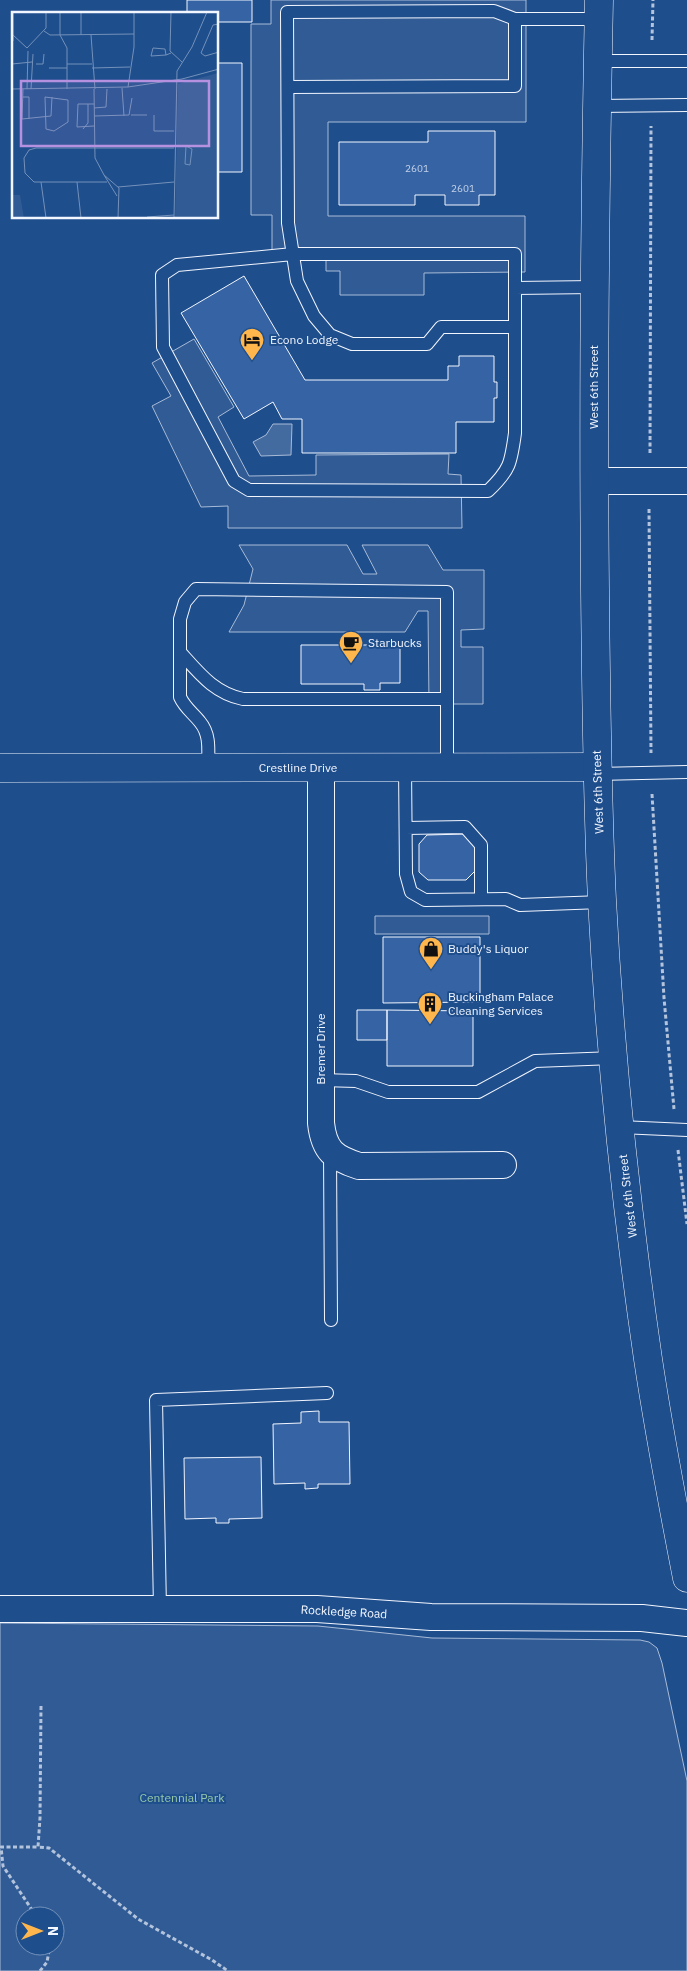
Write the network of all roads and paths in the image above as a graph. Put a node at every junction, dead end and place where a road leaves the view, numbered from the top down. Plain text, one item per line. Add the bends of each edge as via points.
1 (653, 0) edge
2 (598, 10) edge
3 (515, 19) junction
4 (687, 60) edge
5 (598, 61) junction
6 (652, 61) junction
7 (288, 87) junction
8 (597, 106) junction
9 (651, 106) junction
10 (687, 106) edge
11 (293, 254) junction
12 (594, 287) junction
13 (515, 288) junction
14 (515, 327) junction
15 (594, 481) junction
16 (649, 481) junction
17 (687, 482) edge
18 (180, 652) junction
19 (447, 699) junction
20 (405, 767) junction
21 (447, 767) junction
22 (0, 768) edge
23 (208, 768) junction
24 (321, 768) junction
25 (597, 771) junction
26 (687, 772) edge
27 (652, 773) junction
28 (406, 828) junction
29 (481, 900) junction
30 (602, 902) junction
31 (614, 1058) junction
32 (321, 1080) junction
33 (620, 1127) junction
34 (681, 1129) edge
35 (330, 1152) junction
36 (503, 1165) dead end
37 (687, 1224) edge
38 (331, 1320) dead end
39 (327, 1393) dead end
40 (687, 1578) edge
41 (0, 1609) edge
42 (160, 1609) junction
43 (687, 1623) edge
44 (41, 1706) dead end
45 (0, 1847) edge
46 (38, 1847) junction
47 (29, 1906) edge
48 (48, 1956) edge
49 (40, 1971) edge
50 (228, 1971) edge

1 - 6 path
2 - 3 lane
2 - 5 main road, West 6th Street
3 - 7 lane via 515,86
3 - 7 lane via 494,11 288,12
4 - 6 lane
5 - 6 lane
5 - 8 main road, West 6th Street
7 - 11 lane via 288,223
8 - 9 lane
8 - 12 main road, West 6th Street
9 - 10 lane
9 - 16 path
11 - 13 lane via 515,254
11 - 14 lane via 297,281 314,316 330,334 352,344 426,344 442,327
11 - 14 lane via 177,265 162,275 163,346 234,481 250,490 488,491 504,475 512,456
12 - 13 lane
12 - 15 main road, West 6th Street
13 - 14 lane
15 - 16 street
15 - 25 main road, West 6th Street
16 - 17 street
16 - 27 path
18 - 19 lane via 218,690 243,699
18 - 19 lane via 180,618 196,589 447,592
18 - 23 lane via 180,697 206,731
19 - 21 lane
20 - 21 main road, Crestline Drive
20 - 24 main road, Crestline Drive
20 - 28 lane
21 - 25 main road, Crestline Drive
22 - 23 main road, Crestline Drive
23 - 24 main road, Crestline Drive
24 - 32 street, Bremer Drive
25 - 27 lane
25 - 30 main road, West 6th Street
26 - 27 lane
27 - 34 path via 664,998
28 - 29 lane via 406,874 411,892 425,900
28 - 29 lane via 465,827 481,845
29 - 30 lane via 506,900 520,905
30 - 31 main road, West 6th Street
31 - 32 lane via 535,1061 478,1092 388,1092 356,1080
31 - 33 main road, West 6th Street
32 - 35 street, Bremer Drive via 321,1123 323,1138
33 - 34 lane
33 - 40 main road, West 6th Street via 648,1362
34 - 37 path
35 - 36 street via 359,1166
35 - 38 lane
39 - 42 lane via 156,1400
41 - 42 street, Rockledge Road
42 - 43 street, Rockledge Road via 317,1610 431,1617 642,1618
44 - 46 path
45 - 46 path
45 - 47 path via 3,1866
46 - 50 path via 49,1848 138,1919
48 - 49 path

